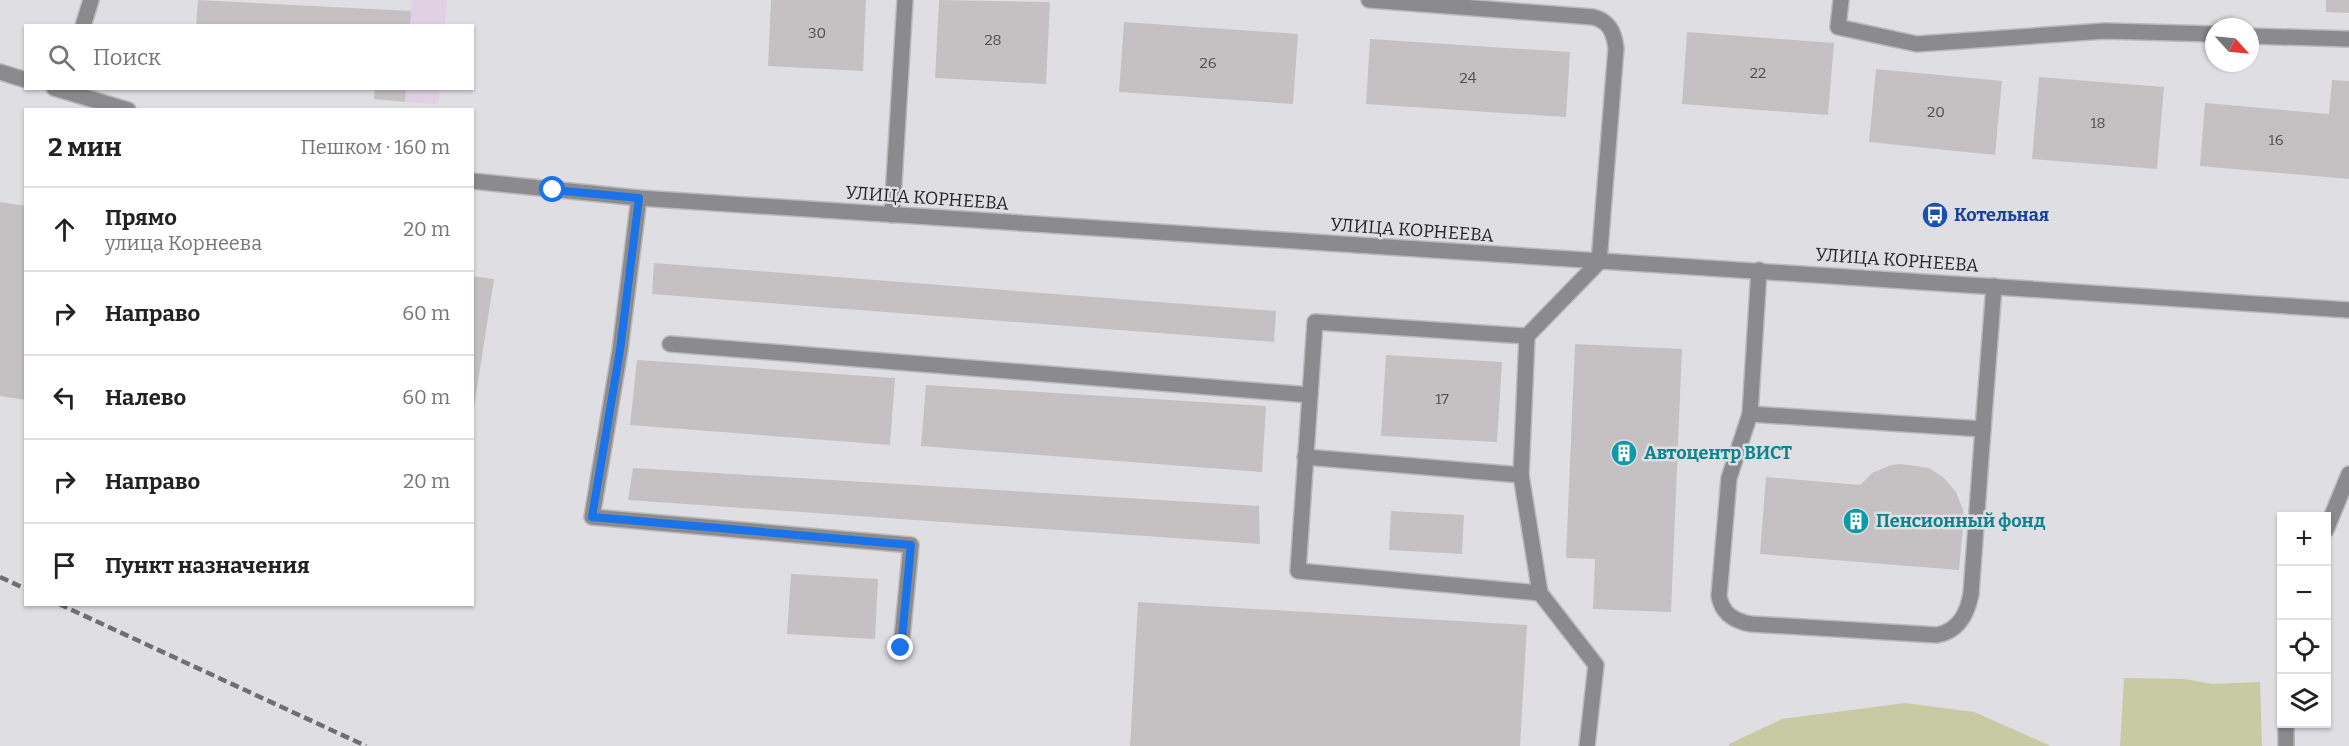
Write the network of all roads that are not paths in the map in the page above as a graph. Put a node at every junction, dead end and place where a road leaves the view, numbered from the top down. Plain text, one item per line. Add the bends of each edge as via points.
1 (92, 0) edge
2 (905, 0) edge
3 (1369, 0) edge
4 (1376, 0) edge
5 (1841, 0) edge
6 (84, 24) edge
7 (2205, 34) edge
8 (2259, 36) edge
9 (2349, 39) edge
10 (0, 72) edge
11 (24, 79) edge
12 (62, 90) edge
13 (121, 108) edge
14 (474, 181) edge
15 (639, 198) junction
16 (892, 215) junction
17 (1599, 262) junction
18 (1759, 270) junction
19 (1994, 286) junction
20 (2349, 310) edge
21 (1527, 336) junction
22 (670, 345) dead end
23 (1310, 395) junction
24 (1750, 414) junction
25 (1983, 429) junction
26 (1305, 457) junction
27 (2349, 474) edge
28 (1521, 475) junction
29 (2331, 518) edge
30 (1540, 593) junction
31 (901, 648) dead end
32 (2286, 728) edge
33 (1587, 746) edge
34 (2286, 746) edge

1 - 6 street
2 - 16 street
3 - 4 street
4 - 17 street via 1586,16 1610,26 1616,48
5 - 7 street via 1838,27 1917,44 2104,31
8 - 9 street
10 - 11 street
12 - 13 street
14 - 15 street, УЛИЦА КОРНЕЕВА
15 - 16 street, УЛИЦА КОРНЕЕВА
15 - 31 street via 620,350 592,517 911,545
16 - 17 street, УЛИЦА КОРНЕЕВА
17 - 18 street, УЛИЦА КОРНЕЕВА
17 - 21 street
18 - 19 street, УЛИЦА КОРНЕЕВА
18 - 24 street
19 - 20 street, УЛИЦА КОРНЕЕВА
19 - 25 street
21 - 23 street via 1315,322
21 - 28 street
22 - 23 street
23 - 26 street
24 - 25 street
24 - 25 street via 1729,478 1719,596 1726,613 1751,624 1937,636 1953,629 1965,613 1971,594
26 - 28 street
26 - 30 street via 1298,571
27 - 29 street
28 - 30 street
30 - 33 street via 1596,665
32 - 34 street

